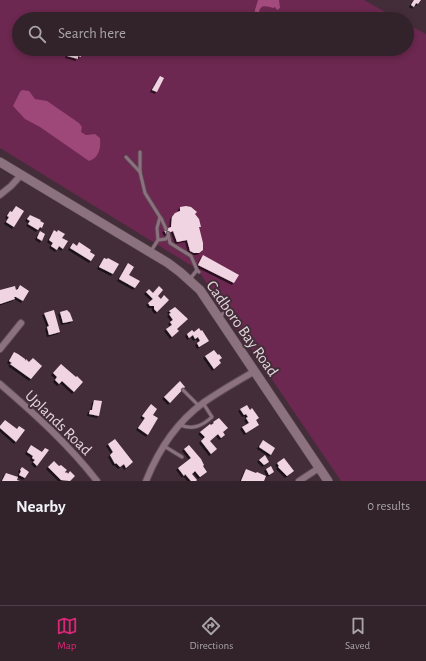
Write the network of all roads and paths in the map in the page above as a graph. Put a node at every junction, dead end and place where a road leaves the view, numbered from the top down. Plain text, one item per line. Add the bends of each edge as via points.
1 (140, 152) dead end
2 (126, 157) dead end
3 (0, 162) edge
4 (140, 172) junction
5 (21, 175) junction
6 (0, 195) edge
7 (160, 217) junction
8 (166, 229) dead end
9 (158, 240) junction
10 (150, 252) junction
11 (189, 280) junction
12 (226, 310) dead end
13 (218, 317) junction
14 (21, 323) dead end
15 (0, 349) edge
16 (255, 371) junction
17 (0, 384) edge
18 (183, 390) dead end
19 (201, 405) junction
20 (180, 425) junction
21 (164, 446) junction
22 (182, 457) dead end
23 (319, 468) junction
24 (97, 481) edge
25 (146, 481) edge
26 (299, 481) edge
27 (328, 481) edge

1 - 4 lane
2 - 4 lane
3 - 5 main road, Cadboro Bay Road
4 - 7 lane via 145,193
5 - 6 street
5 - 10 main road, Cadboro Bay Road
7 - 8 lane
7 - 9 lane via 157,228
9 - 10 lane
9 - 11 lane via 166,239 168,234 170,243 191,256 198,271
10 - 11 main road, Cadboro Bay Road
11 - 13 main road, Cadboro Bay Road via 200,290
12 - 13 lane
13 - 16 main road, Cadboro Bay Road
14 - 15 street
16 - 19 street
16 - 23 main road, Cadboro Bay Road
17 - 24 street, Uplands Road via 72,450
18 - 19 lane
19 - 20 street
19 - 20 lane via 212,417 204,424 194,427
20 - 21 street
21 - 22 lane
21 - 25 street
23 - 26 street
23 - 27 main road, Cadboro Bay Road

